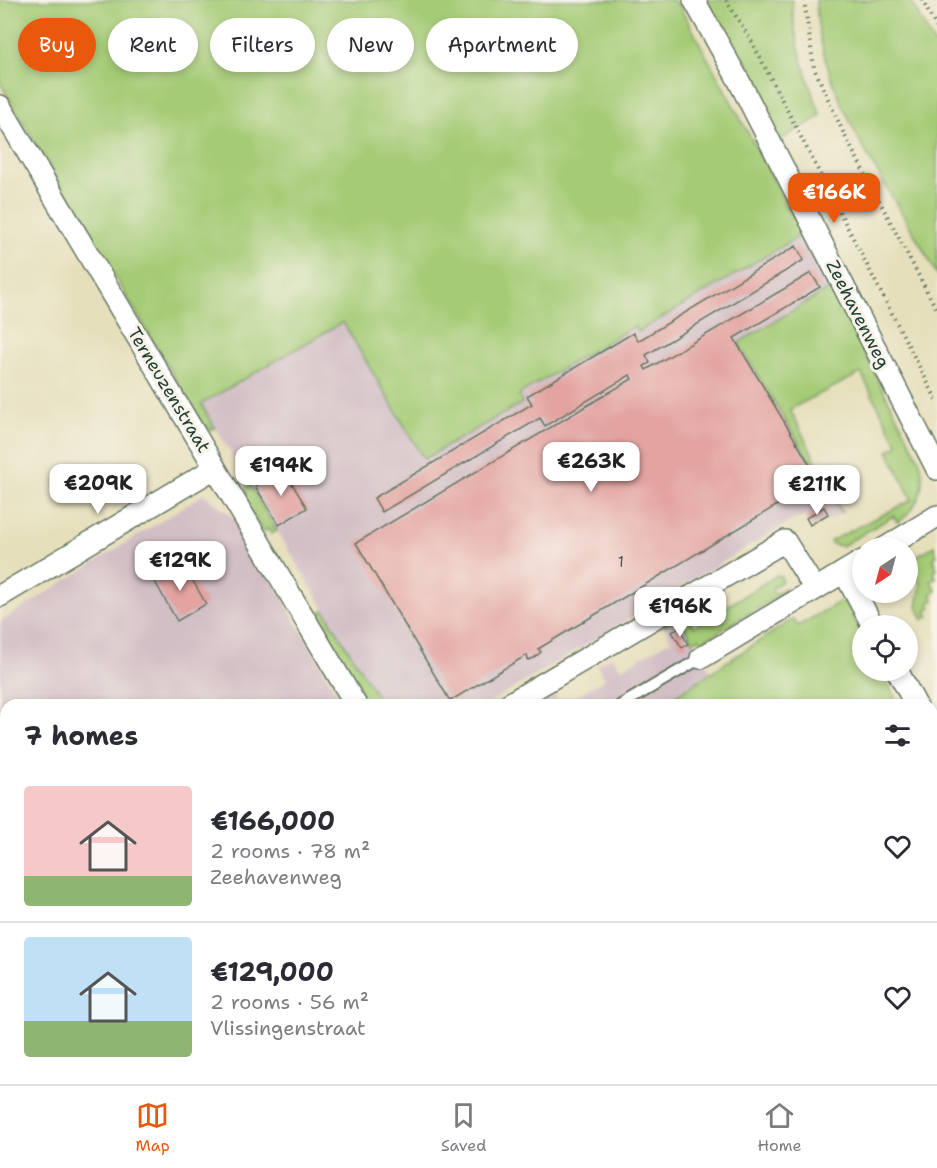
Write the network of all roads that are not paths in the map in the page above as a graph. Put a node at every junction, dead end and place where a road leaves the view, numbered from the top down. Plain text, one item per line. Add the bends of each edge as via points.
1 (694, 0) edge
2 (0, 106) edge
3 (216, 468) junction
4 (937, 469) edge
5 (937, 516) edge
6 (903, 537) edge
7 (852, 567) edge
8 (844, 572) junction
9 (815, 589) junction
10 (0, 596) edge
11 (867, 615) edge
12 (701, 658) joint
13 (903, 681) edge
14 (352, 699) edge
15 (517, 699) edge
16 (631, 699) edge
17 (913, 699) edge

1 - 4 street, Zeehavenweg
2 - 3 street, Terneuzenstraat
3 - 10 street
3 - 14 street, Terneuzenstraat
5 - 6 street
7 - 8 street
8 - 9 street
8 - 11 street
9 - 12 street
9 - 15 street via 785,541
12 - 16 lane
13 - 17 street

